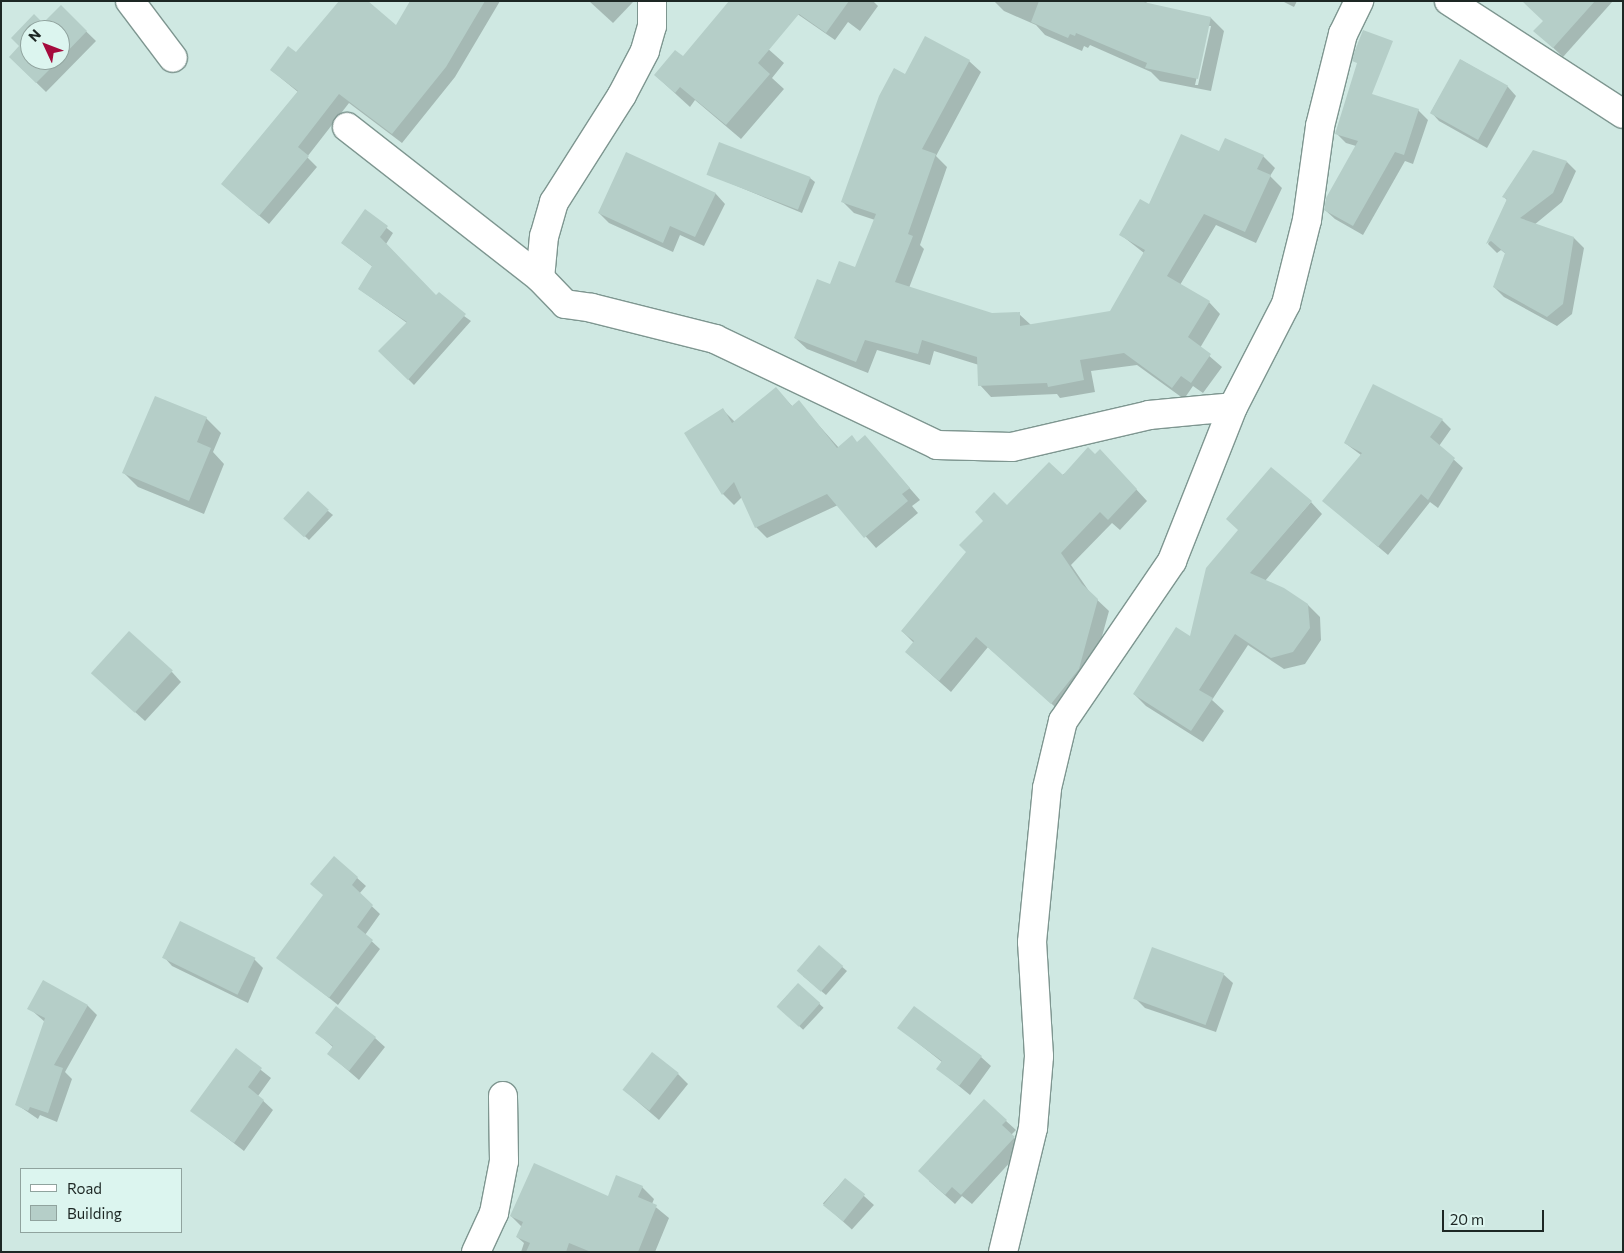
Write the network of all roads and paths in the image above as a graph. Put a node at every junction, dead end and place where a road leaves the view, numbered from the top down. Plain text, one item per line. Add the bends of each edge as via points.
1 (130, 1) edge
2 (652, 1) edge
3 (1359, 1) edge
4 (1449, 1) edge
5 (173, 58) dead end
6 (1623, 114) edge
7 (347, 126) dead end
8 (540, 278) junction
9 (1233, 407) junction
10 (503, 1096) dead end
11 (476, 1252) edge
12 (1003, 1252) edge

1 - 5 street
2 - 8 street via 652,26 645,50 622,95 554,202 544,236
3 - 9 street via 1343,34 1320,126 1306,220 1286,304
4 - 6 street
7 - 8 street
8 - 9 street via 565,304 715,339 936,445 1012,447 1149,415
9 - 12 street via 1172,561 1063,721 1047,788 1032,942 1039,1056 1033,1128
10 - 11 street via 504,1161 494,1213

